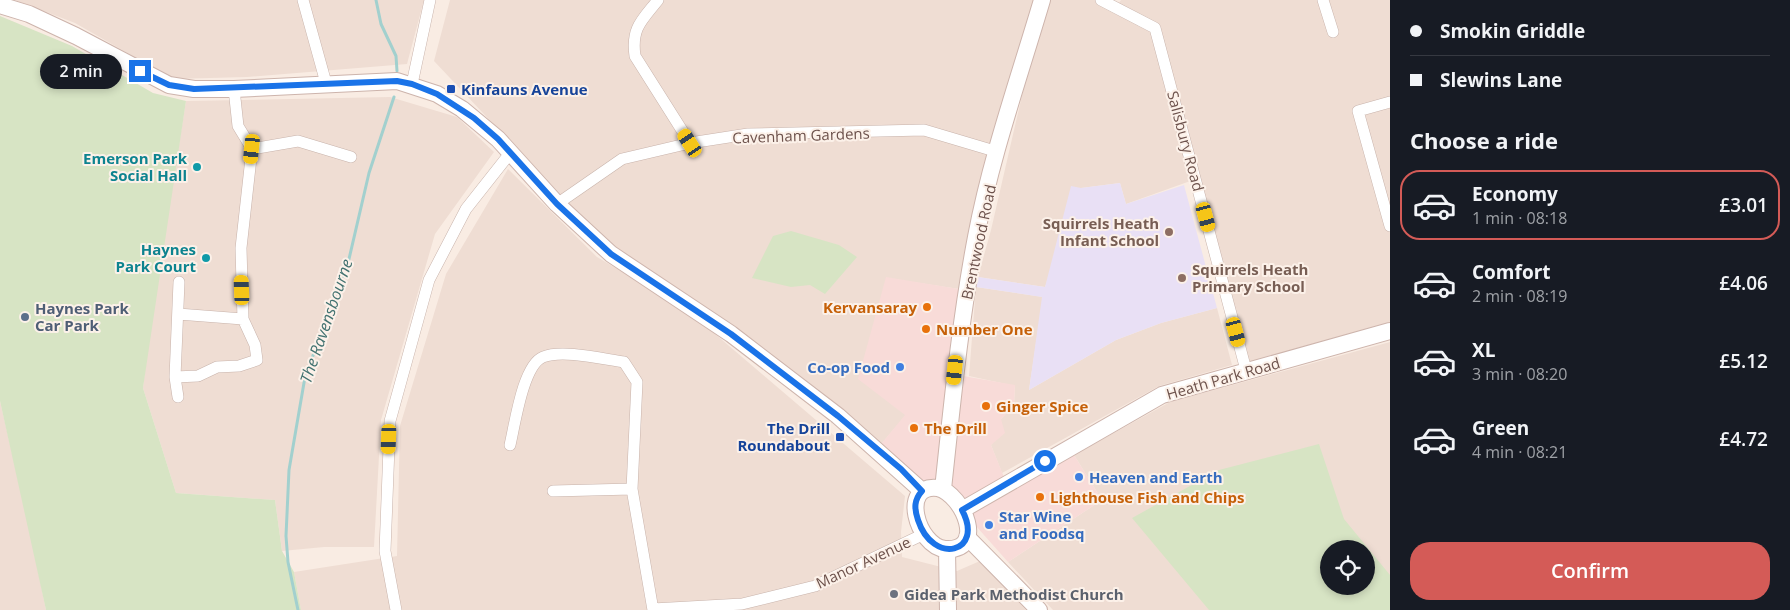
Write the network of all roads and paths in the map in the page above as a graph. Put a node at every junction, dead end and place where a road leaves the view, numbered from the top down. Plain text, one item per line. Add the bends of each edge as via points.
1 (303, 0) edge
2 (430, 0) edge
3 (658, 0) edge
4 (1042, 0) edge
5 (1101, 0) edge
6 (1323, 0) edge
7 (0, 5) edge
8 (1333, 32) dead end
9 (326, 83) junction
10 (412, 84) junction
11 (234, 89) junction
12 (1390, 102) edge
13 (690, 143) junction
14 (252, 149) junction
15 (510, 152) junction
16 (998, 152) junction
17 (351, 157) dead end
18 (557, 204) junction
19 (1390, 226) edge
20 (179, 282) dead end
21 (178, 314) junction
22 (243, 319) junction
23 (1390, 331) edge
24 (1246, 370) junction
25 (175, 377) junction
26 (178, 397) dead end
27 (510, 445) dead end
28 (632, 489) junction
29 (943, 489) junction
30 (553, 491) dead end
31 (922, 491) junction
32 (962, 510) junction
33 (924, 534) junction
34 (967, 537) junction
35 (947, 549) junction
36 (396, 610) edge
37 (653, 610) edge
38 (948, 610) edge
39 (1039, 610) edge

1 - 9 street
2 - 10 street
3 - 13 street via 636,28 635,56
4 - 16 street, Brentwood Road
5 - 24 street, Salisbury Road via 1155,28
6 - 8 street
7 - 11 street via 29,14 169,85
9 - 10 street via 386,80
9 - 11 street
10 - 15 street via 462,109
11 - 14 street via 238,126
12 - 19 street via 1358,111
13 - 16 street, Cavenham Gardens via 748,134 924,130
13 - 18 street, Cavenham Gardens via 622,159
14 - 17 street via 298,141
14 - 22 street via 241,248
15 - 18 street
15 - 36 street via 466,209 429,280 390,420 385,551
16 - 29 street, Brentwood Road via 976,236 957,354
18 - 31 street via 611,254 708,318 838,416
20 - 21 street
21 - 22 street
21 - 25 street
22 - 25 street via 255,345 257,360 239,366 217,366 198,376
23 - 24 street, Heath Park Road
24 - 32 street, Heath Park Road via 1162,394
25 - 26 street
27 - 28 street via 528,370 542,357 559,354 624,362 637,382
28 - 30 street
28 - 37 street
29 - 31 street via 934,487
29 - 32 street
31 - 33 street via 916,499 915,508
32 - 34 street via 968,523
33 - 35 street via 931,543
33 - 37 street, Manor Avenue via 815,586 742,604
34 - 35 street via 957,547
34 - 39 street
35 - 38 street

